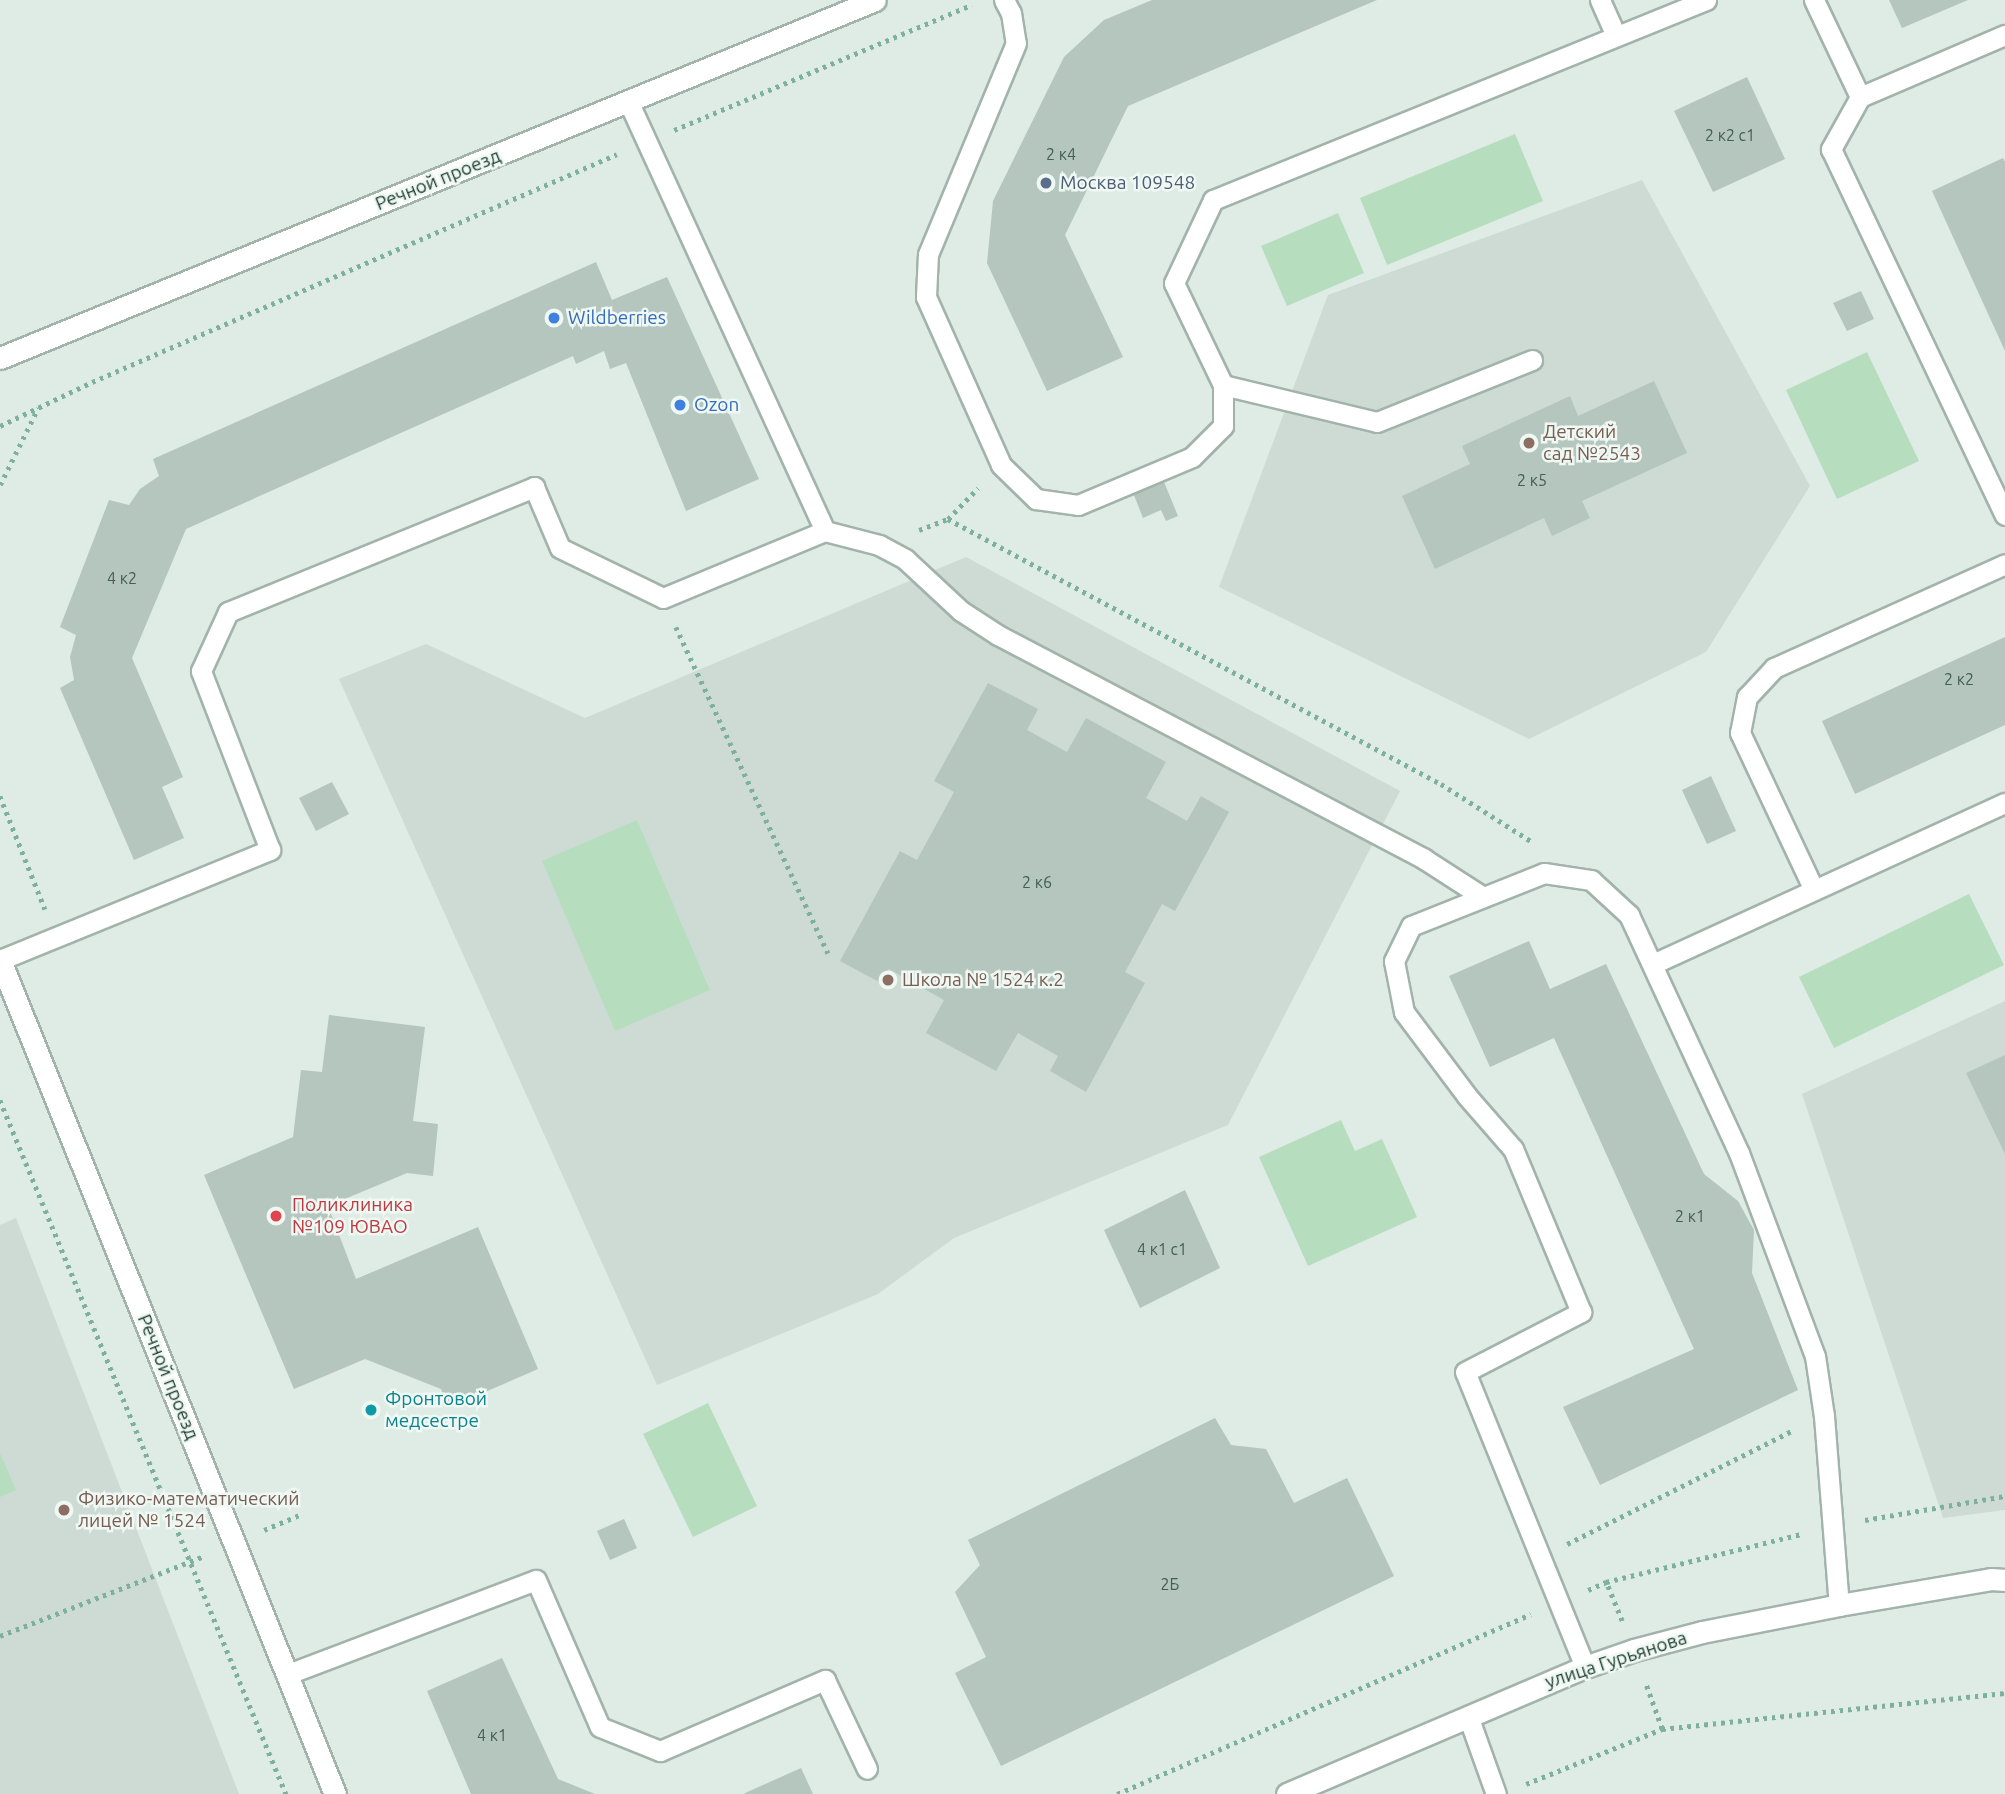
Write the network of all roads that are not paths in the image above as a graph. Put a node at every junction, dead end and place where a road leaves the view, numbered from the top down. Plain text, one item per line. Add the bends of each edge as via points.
1 (875, 0) edge
2 (1004, 0) edge
3 (1600, 0) edge
4 (1706, 0) edge
5 (1814, 0) edge
6 (2005, 35) edge
7 (1616, 37) junction
8 (1860, 97) junction
9 (629, 103) junction
10 (0, 358) edge
11 (1532, 360) dead end
12 (1223, 385) junction
13 (2005, 515) edge
14 (825, 531) junction
15 (2005, 564) edge
16 (2005, 803) edge
17 (1814, 890) junction
18 (1483, 897) junction
19 (0, 960) edge
20 (1653, 964) junction
21 (2005, 1580) edge
22 (1839, 1605) junction
23 (1585, 1667) junction
24 (288, 1674) junction
25 (1468, 1716) junction
26 (867, 1769) dead end
27 (335, 1794) edge
28 (1287, 1794) edge
29 (1496, 1794) edge

1 - 9 street, Речной проезд
2 - 12 lane via 1016,44 928,254 926,297 1001,465 1036,499 1079,505 1192,457 1223,426
3 - 7 lane
4 - 7 lane
5 - 8 lane
6 - 8 lane
7 - 12 lane via 1213,200 1174,283
8 - 13 lane via 1831,149
9 - 10 street, Речной проезд
9 - 14 lane
11 - 12 lane via 1377,422
14 - 18 lane via 879,545 905,559 961,611 998,635 1424,859
14 - 19 lane via 663,598 560,548 534,487 228,612 201,671 270,850
15 - 17 lane via 1774,668 1747,697 1740,733
16 - 17 lane
17 - 20 lane
18 - 20 lane via 1544,873 1591,880 1629,915
18 - 23 lane via 1411,926 1394,961 1404,1012 1466,1096 1513,1149 1581,1312 1465,1371
19 - 24 street, Речной проезд
20 - 22 lane via 1739,1153 1815,1356
21 - 22 street, улица Гурьянова
22 - 23 street, улица Гурьянова via 1702,1632
23 - 25 street, улица Гурьянова
24 - 26 lane via 536,1580 600,1727 660,1751 825,1679
24 - 27 street, Речной проезд
25 - 28 street, улица Гурьянова
25 - 29 lane

